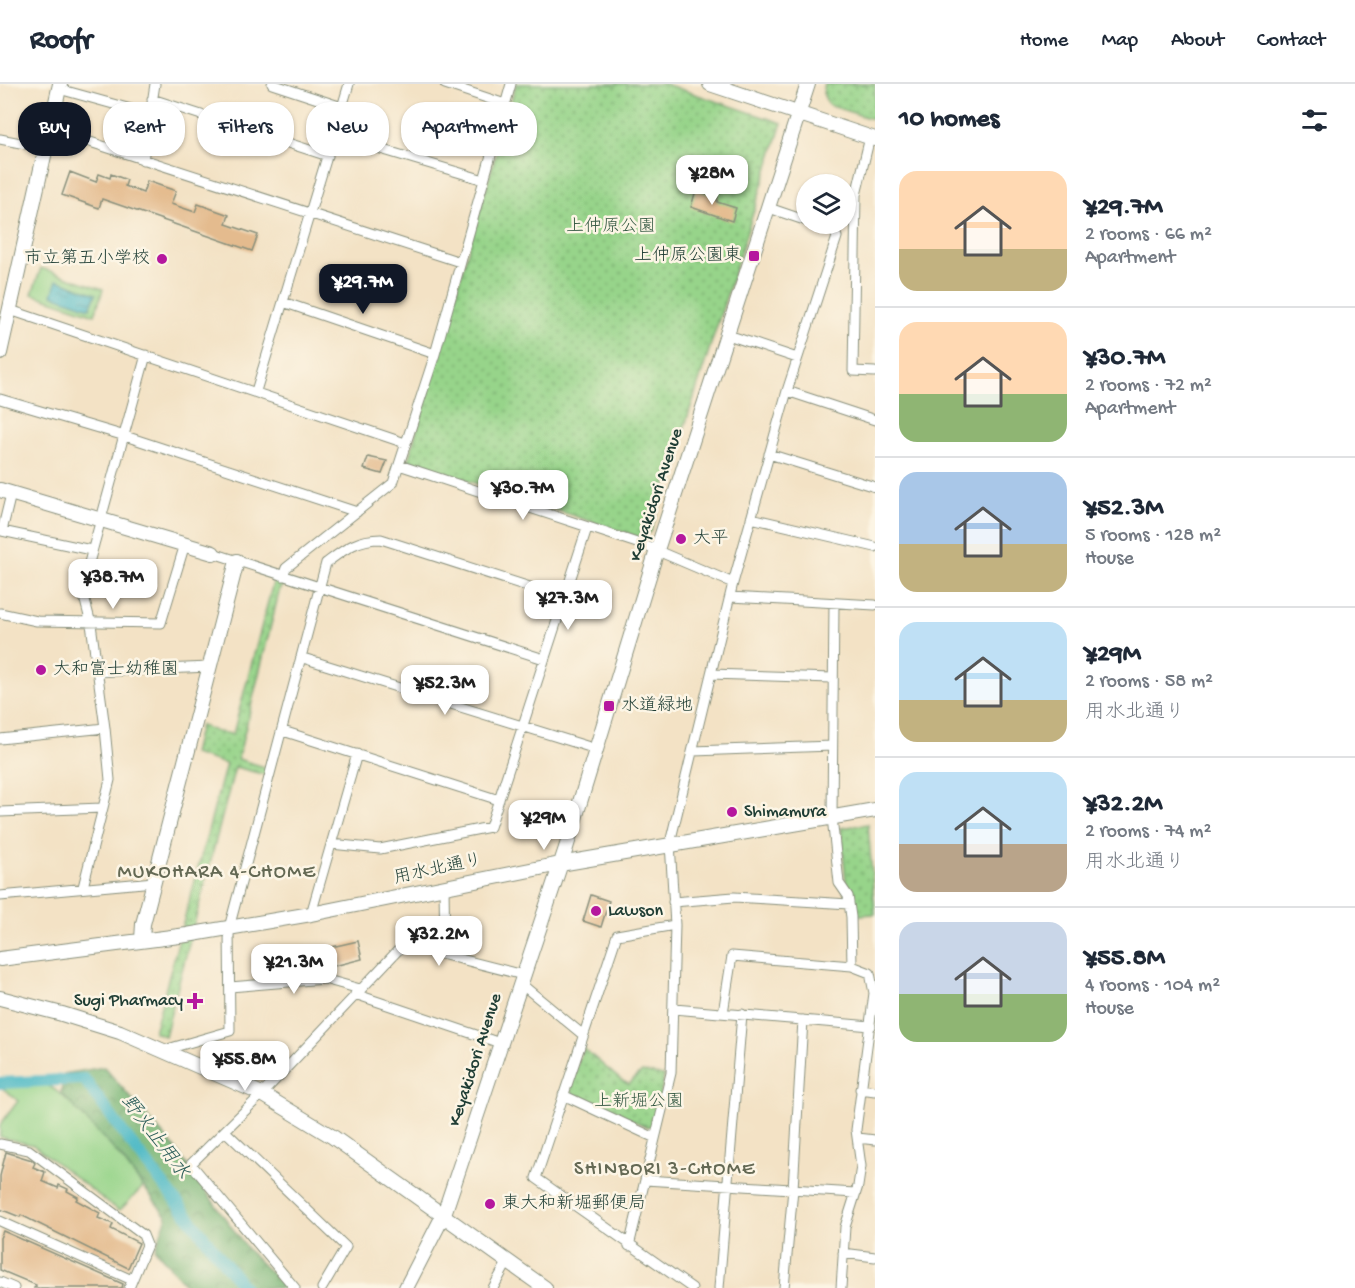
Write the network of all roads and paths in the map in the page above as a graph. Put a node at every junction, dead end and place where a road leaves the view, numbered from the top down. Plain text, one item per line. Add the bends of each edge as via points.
1 (154, 84) edge
2 (272, 84) edge
3 (349, 84) edge
4 (446, 84) edge
5 (511, 84) edge
6 (710, 84) edge
7 (808, 84) edge
8 (60, 86) edge
9 (152, 99) junction
10 (56, 102) edge
11 (111, 102) edge
12 (151, 102) edge
13 (324, 102) edge
14 (344, 102) edge
15 (499, 102) edge
16 (506, 102) edge
17 (799, 114) junction
18 (872, 138) edge
19 (0, 139) edge
20 (18, 143) edge
21 (91, 143) edge
22 (306, 149) edge
23 (389, 152) edge
24 (44, 156) edge
25 (144, 156) edge
26 (328, 156) edge
27 (491, 156) edge
28 (143, 160) junction
29 (484, 180) junction
30 (769, 208) junction
31 (310, 214) junction
32 (796, 217) edge
33 (836, 234) edge
34 (460, 262) junction
35 (283, 302) junction
36 (8, 303) junction
37 (728, 335) junction
38 (0, 353) edge
39 (435, 354) junction
40 (146, 355) junction
41 (797, 358) junction
42 (875, 372) edge
43 (256, 391) junction
44 (787, 391) junction
45 (0, 399) edge
46 (875, 420) edge
47 (125, 436) junction
48 (405, 443) junction
49 (769, 454) junction
50 (399, 465) junction
51 (875, 488) edge
52 (6, 492) edge
53 (357, 512) junction
54 (101, 518) junction
55 (751, 518) junction
56 (587, 528) junction
57 (185, 544) junction
58 (875, 547) edge
59 (91, 550) junction
60 (657, 550) junction
61 (213, 554) joint
62 (237, 561) junction
63 (283, 576) junction
64 (733, 584) junction
65 (321, 588) junction
66 (730, 597) junction
67 (564, 598) junction
68 (834, 603) junction
69 (875, 604) edge
70 (0, 613) edge
71 (91, 624) junction
72 (303, 657) junction
73 (544, 659) junction
74 (209, 667) junction
75 (96, 672) junction
76 (711, 674) junction
77 (832, 678) junction
78 (522, 726) junction
79 (105, 728) junction
80 (283, 730) junction
81 (0, 739) edge
82 (832, 746) junction
83 (596, 749) junction
84 (693, 751) junction
85 (357, 754) junction
86 (499, 800) junction
87 (102, 808) junction
88 (875, 810) edge
89 (0, 812) edge
90 (832, 817) junction
91 (670, 843) junction
92 (331, 844) junction
93 (560, 864) junction
94 (154, 882) junction
95 (444, 886) junction
96 (83, 887) junction
97 (0, 896) edge
98 (673, 902) junction
99 (849, 904) junction
100 (311, 914) junction
101 (675, 926) junction
102 (225, 929) junction
103 (142, 939) junction
104 (445, 954) junction
105 (0, 959) edge
106 (852, 966) junction
107 (521, 979) junction
108 (230, 987) junction
109 (357, 992) junction
110 (874, 993) edge
111 (0, 998) edge
112 (674, 1009) junction
113 (723, 1012) junction
114 (742, 1014) junction
115 (804, 1020) junction
116 (871, 1026) junction
117 (582, 1034) junction
118 (872, 1042) edge
119 (500, 1043) junction
120 (165, 1050) junction
121 (860, 1089) junction
122 (875, 1091) edge
123 (262, 1094) junction
124 (563, 1095) junction
125 (225, 1131) junction
126 (656, 1138) junction
127 (858, 1138) junction
128 (875, 1140) edge
129 (0, 1144) edge
130 (645, 1180) junction
131 (728, 1185) junction
132 (793, 1189) junction
133 (855, 1193) junction
134 (444, 1214) junction
135 (0, 1221) edge
136 (629, 1246) junction
137 (843, 1252) junction
138 (875, 1257) edge
139 (508, 1261) junction
140 (0, 1282) edge
141 (130, 1284) edge
142 (410, 1287) edge
143 (14, 1288) edge
144 (295, 1288) edge
145 (322, 1288) edge
146 (493, 1288) edge
147 (545, 1288) edge
148 (692, 1288) edge
149 (719, 1288) edge
150 (784, 1288) edge
151 (841, 1288) edge

1 - 9 street
2 - 13 street
3 - 14 street
4 - 15 street
5 - 16 street
6 - 17 street
7 - 17 street, Keyakidori Avenue
8 - 10 street
8 - 11 street
9 - 12 street
9 - 22 street
17 - 18 street
17 - 30 street, Keyakidori Avenue
18 - 42 street via 856,195 853,371
19 - 20 street
21 - 28 street
23 - 29 street
24 - 36 street
25 - 28 street
26 - 31 street
27 - 29 street
28 - 31 street
29 - 34 street
30 - 32 street
30 - 37 street, Keyakidori Avenue
31 - 34 street
31 - 35 street
33 - 41 street
34 - 39 street
35 - 39 street
35 - 43 street
36 - 38 street
36 - 40 street
37 - 41 street
37 - 60 street, Keyakidori Avenue
39 - 48 street
40 - 43 street
40 - 47 street
41 - 44 street
43 - 48 street
44 - 46 street
44 - 49 street
45 - 47 street
47 - 53 street
47 - 54 street
48 - 50 street
49 - 51 street
49 - 55 street
50 - 53 street via 393,483
50 - 56 street
52 - 54 street
52 - 59 street via 2,531
53 - 63 street via 286,568
54 - 57 street
54 - 59 street
55 - 58 street
55 - 64 street
56 - 60 street
56 - 67 street
57 - 61 street
57 - 71 street via 161,623
59 - 71 street via 83,593
60 - 64 street
60 - 83 street, Keyakidori Avenue
61 - 62 street
62 - 63 street
62 - 74 street
63 - 65 street
64 - 66 street
65 - 67 street via 326,563 363,539 381,539
65 - 72 street
65 - 73 street
66 - 68 street
66 - 76 street
67 - 73 street
68 - 69 street
68 - 77 street
70 - 71 street via 37,621
71 - 75 street
72 - 78 street
72 - 80 street
73 - 78 street
74 - 75 street
74 - 94 street
75 - 79 street
76 - 77 street
76 - 84 street
77 - 82 street
78 - 83 street
78 - 86 street
79 - 81 street
79 - 87 street via 110,780
80 - 85 street
80 - 102 street
82 - 84 street
82 - 90 street
83 - 93 street, Keyakidori Avenue
84 - 91 street
85 - 86 street
85 - 92 street
86 - 92 street via 490,827 380,849
87 - 89 street
87 - 96 street
88 - 90 street, 用水北通り
90 - 91 street, 用水北通り
90 - 99 street via 840,884
91 - 93 street, 用水北通り
91 - 98 street
92 - 100 street
93 - 95 street, 用水北通り
93 - 107 street, Keyakidori Avenue
94 - 96 street
94 - 103 street
95 - 100 street, 用水北通り
95 - 104 street
96 - 97 street
98 - 99 street via 734,897
98 - 101 street
99 - 106 street
100 - 102 street, 用水北通り
101 - 112 street
101 - 117 street via 617,935
102 - 103 street, 用水北通り
102 - 108 street
103 - 105 street, 用水北通り
104 - 107 street
104 - 109 street via 403,945
106 - 110 street via 870,973
106 - 113 street via 732,956
107 - 117 street
107 - 119 street, Keyakidori Avenue
108 - 109 street via 324,979
108 - 120 street via 230,1031
109 - 119 street
109 - 123 street
110 - 116 street
111 - 120 street via 62,1014
112 - 113 street
112 - 126 street via 671,1073
113 - 114 street
114 - 115 street
114 - 131 street
115 - 116 street
115 - 132 street
116 - 118 street
117 - 124 street
118 - 121 street
119 - 134 street, Keyakidori Avenue
120 - 123 street
121 - 122 street
121 - 127 street
123 - 125 street
123 - 134 street via 333,1137
124 - 126 street
124 - 136 street via 536,1178
125 - 144 street via 191,1164
125 - 145 street via 346,1247
126 - 130 street
127 - 128 street
127 - 133 street via 861,1166
129 - 141 street via 29,1150 143,1235 147,1245
130 - 131 street
130 - 136 street
131 - 132 street
131 - 149 street
132 - 133 street
132 - 150 street
133 - 137 street via 845,1227
134 - 139 street
134 - 142 street, Keyakidori Avenue
135 - 141 street
136 - 148 street
137 - 138 street
137 - 151 street
139 - 146 street
139 - 147 street
140 - 143 street

